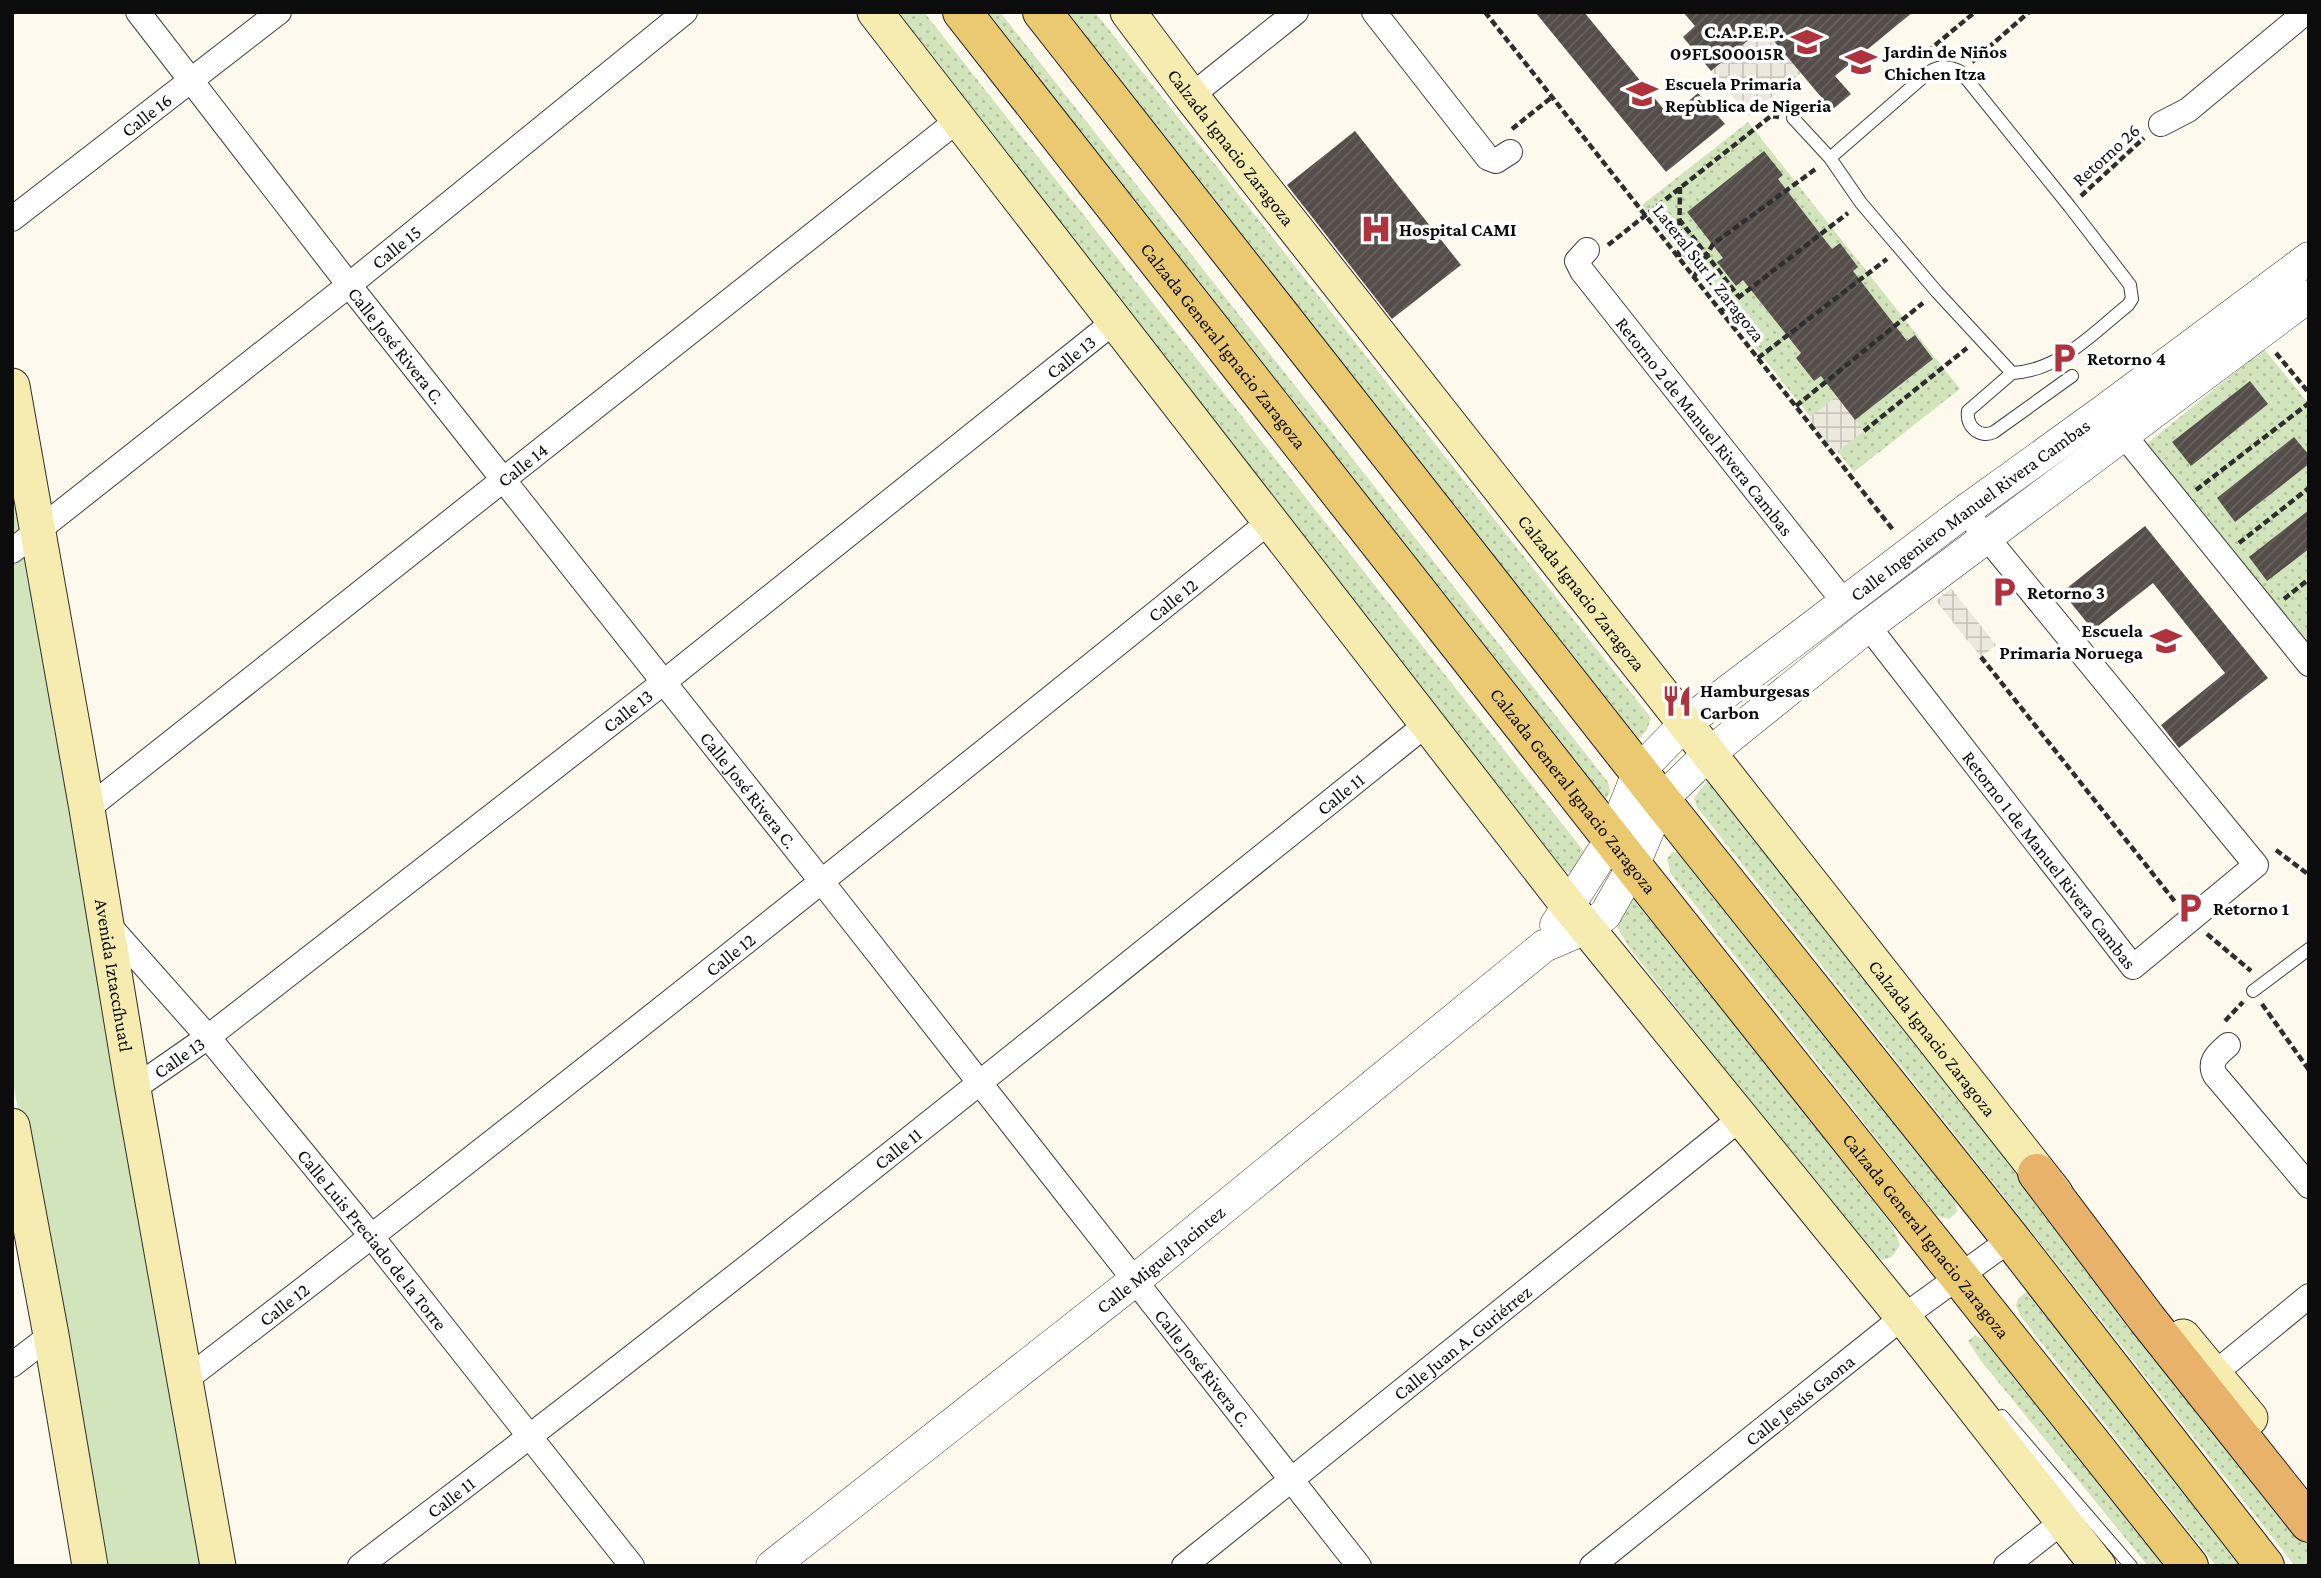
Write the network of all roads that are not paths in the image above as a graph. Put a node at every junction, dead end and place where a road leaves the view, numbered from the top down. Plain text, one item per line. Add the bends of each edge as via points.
1 (138, 12) edge
2 (279, 12) edge
3 (685, 12) edge
4 (875, 12) edge
5 (962, 12) edge
6 (1041, 12) edge
7 (1128, 12) edge
8 (1296, 12) edge
9 (1374, 12) edge
10 (2306, 12) edge
11 (192, 81) junction
12 (1191, 96) junction
13 (1793, 118) road end
14 (958, 120) junction
15 (2161, 124) road end
16 (1510, 152) road end
17 (1830, 158) junction
18 (12, 219) edge
19 (1587, 250) road end
20 (2309, 258) edge
21 (349, 285) junction
22 (2309, 296) edge
23 (2241, 308) junction
24 (1115, 321) junction
25 (2260, 333) junction
26 (2012, 373) junction
27 (2072, 376) dead end
28 (12, 386) edge
29 (2123, 434) junction
30 (504, 481) junction
31 (1965, 511) junction
32 (1270, 521) junction
33 (1986, 538) junction
34 (25, 540) edge
35 (1844, 602) junction
36 (1868, 626) junction
37 (2309, 664) edge
38 (664, 682) junction
39 (1428, 723) junction
40 (1686, 723) junction
41 (1710, 753) junction
42 (1650, 786) junction
43 (87, 809) junction
44 (1622, 852) junction
45 (822, 883) junction
46 (1577, 916) junction
47 (105, 921) junction
48 (2309, 949) edge
49 (2253, 991) road end
50 (208, 1037) junction
51 (2228, 1045) road end
52 (979, 1084) junction
53 (133, 1089) junction
54 (1741, 1118) junction
55 (12, 1126) edge
56 (2037, 1174) junction
57 (2309, 1186) edge
58 (372, 1237) junction
59 (2011, 1239) junction
60 (1960, 1276) junction
61 (1134, 1281) junction
62 (2309, 1296) edge
63 (1903, 1317) junction
64 (51, 1335) junction
65 (12, 1364) edge
66 (1961, 1368) dead end
67 (2215, 1373) junction
68 (184, 1381) junction
69 (1997, 1410) dead end
70 (530, 1437) junction
71 (1292, 1480) junction
72 (2309, 1494) edge
73 (2062, 1522) junction
74 (2309, 1523) edge
75 (88, 1565) edge
76 (218, 1566) edge
77 (360, 1566) edge
78 (632, 1566) edge
79 (772, 1566) edge
80 (1184, 1566) edge
81 (1359, 1566) edge
82 (1592, 1566) edge
83 (2006, 1566) edge
84 (2098, 1566) edge
85 (2131, 1566) edge
86 (2189, 1566) edge
87 (2265, 1566) edge

1 - 11 street, Calle José Rivera C.
2 - 11 street, Calle 16
3 - 21 street, Calle 15
4 - 14 main road
5 - 44 main road, Calzada General Ignacio Zaragoza
6 - 42 main road
7 - 12 main road, Calzada Ignacio Zaragoza
8 - 12 street
9 - 16 street via 1489,158 1496,161
10 - 15 street via 2188,110
11 - 18 street, Calle 16
11 - 21 street, Calle José Rivera C.
12 - 40 main road, Calzada Ignacio Zaragoza
13 - 17 lane
14 - 24 main road
14 - 30 street, Calle 14
17 - 26 lane via 1861,203
17 - 26 lane via 1930,72 1944,67 1961,72 2133,292 2128,305 2058,360 2031,372
19 - 35 street, Retorno 2 de Manuel Rivera Cambas via 1577,261 1582,271
20 - 23 street, Calle Ingeniero Manuel Rivera Cambas
21 - 30 street, Calle José Rivera C.
21 - 34 street, Calle 15
22 - 25 street, Calle Ingeniero Manuel Rivera Cambas
23 - 25 street
23 - 31 street, Calle Ingeniero Manuel Rivera Cambas
24 - 32 main road
24 - 38 street, Calle 13
25 - 29 street, Calle Ingeniero Manuel Rivera Cambas
26 - 27 lane via 1968,411 1970,425 1980,434 1994,432
28 - 34 main road, Avenida Iztaccíhuatl
29 - 33 street, Calle Ingeniero Manuel Rivera Cambas
29 - 37 street
30 - 38 street, Calle José Rivera C.
30 - 43 street, Calle 14
31 - 33 street
31 - 35 street, Calle Ingeniero Manuel Rivera Cambas
32 - 39 main road
32 - 45 street, Calle 12
33 - 36 street, Calle Ingeniero Manuel Rivera Cambas
33 - 36 street, Retorno 1 de Manuel Rivera Cambas via 2256,865 2133,967
34 - 43 main road, Avenida Iztaccíhuatl
35 - 40 street, Calle Ingeniero Manuel Rivera Cambas
36 - 41 street, Calle Ingeniero Manuel Rivera Cambas
38 - 45 street, Calle José Rivera C.
38 - 50 street, Calle 13
39 - 46 main road
39 - 52 street, Calle 11
40 - 41 main road, Calzada Ignacio Zaragoza
40 - 42 street, Calle Ingeniero Manuel Rivera Cambas
41 - 42 street, Calle Ingeniero Manuel Rivera Cambas
41 - 56 main road, Calzada Ignacio Zaragoza
42 - 44 street, Calle Miguel Jacintez
42 - 59 main road
43 - 47 main road, Avenida Iztaccíhuatl
44 - 46 street, Calle Miguel Jacintez
44 - 60 main road, Calzada General Ignacio Zaragoza
45 - 52 street, Calle José Rivera C.
45 - 58 street, Calle 12
46 - 54 main road
46 - 61 street, Calle Miguel Jacintez
47 - 50 street, Calle Luis Preciado de la Torre
47 - 53 main road, Avenida Iztaccíhuatl
48 - 49 lane
50 - 53 street, Calle 13
50 - 58 street, Calle Luis Preciado de la Torre
51 - 57 street via 2213,1061 2215,1075
52 - 61 street, Calle José Rivera C.
52 - 70 street, Calle 11
53 - 68 main road, Avenida Iztaccíhuatl
54 - 63 main road
54 - 71 street, Calle Juan A. Guriérrez
55 - 64 main road
56 - 67 main road
56 - 74 highway
58 - 68 street, Calle 12
58 - 70 street, Calle Luis Preciado de la Torre
59 - 60 street, Calle Jesús Gaona
59 - 87 main road
60 - 63 street, Calle Jesús Gaona
60 - 86 main road, Calzada General Ignacio Zaragoza
61 - 71 street, Calle José Rivera C.
61 - 79 street, Calle Miguel Jacintez
62 - 67 street
63 - 66 lane
63 - 73 main road
63 - 82 street, Calle Jesús Gaona
64 - 65 street
64 - 75 main road
67 - 72 main road
68 - 76 main road, Avenida Iztaccíhuatl
69 - 85 lane
70 - 77 street, Calle 11
70 - 78 street, Calle Luis Preciado de la Torre
71 - 80 street, Calle Juan A. Guriérrez
71 - 81 street, Calle José Rivera C.
73 - 83 street
73 - 84 main road

